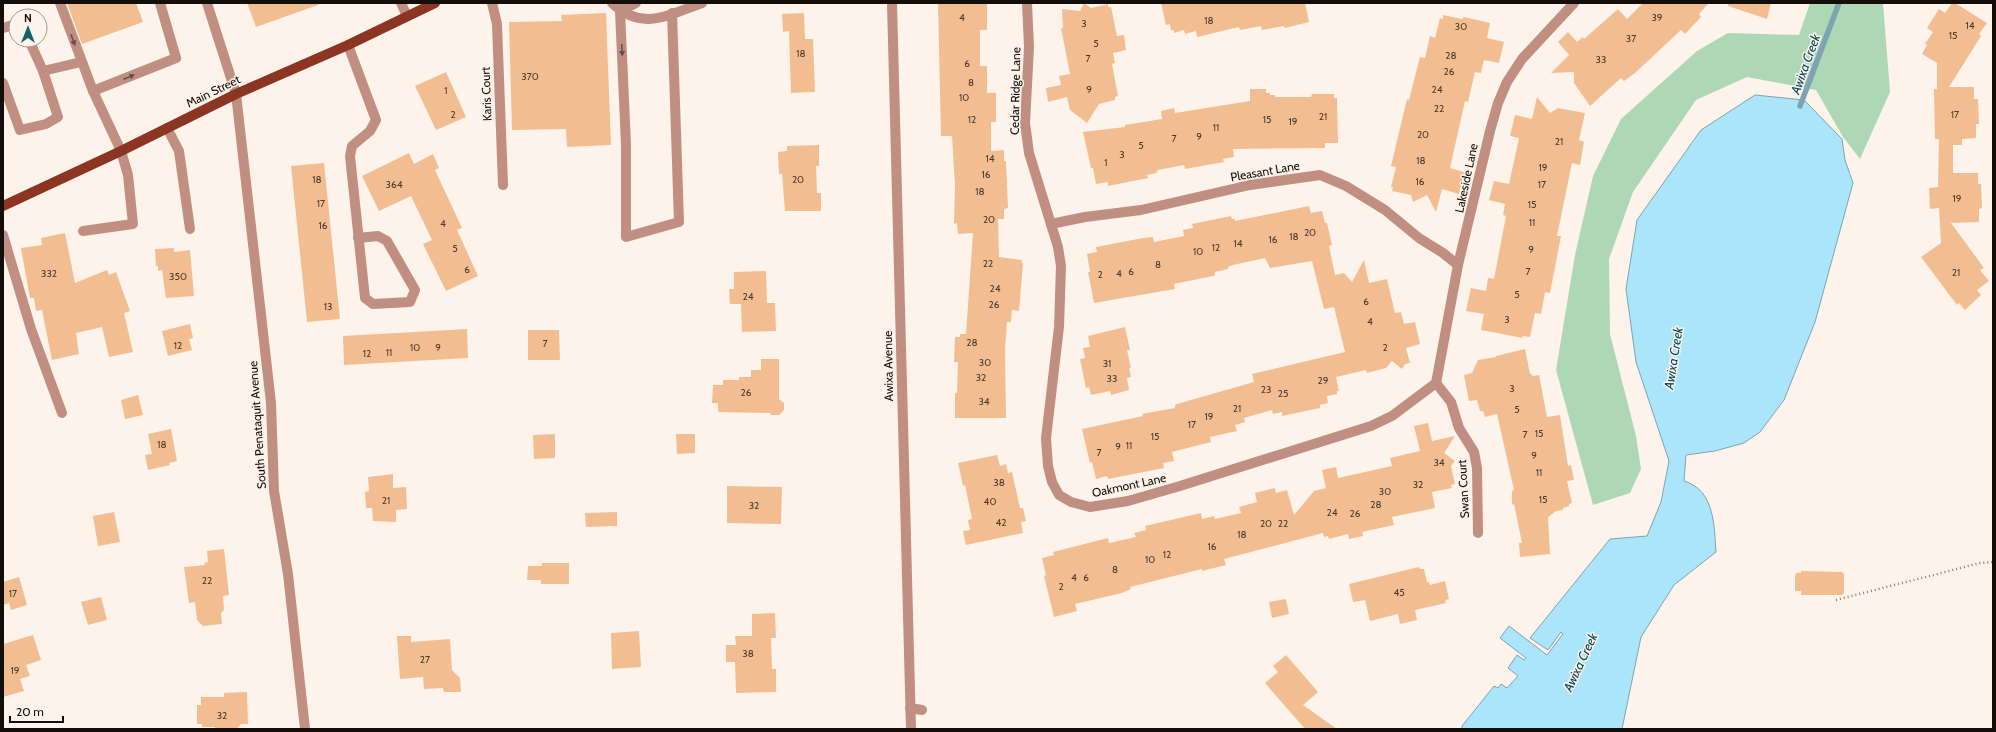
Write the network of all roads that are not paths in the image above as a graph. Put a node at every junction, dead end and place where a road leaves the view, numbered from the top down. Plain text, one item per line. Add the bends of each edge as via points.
1 (60, 3) edge
2 (160, 3) edge
3 (207, 3) edge
4 (401, 3) edge
5 (435, 3) edge
6 (492, 3) edge
7 (612, 3) edge
8 (636, 3) edge
9 (702, 3) edge
10 (892, 3) edge
11 (1027, 3) edge
12 (1574, 3) edge
13 (620, 11) junction
14 (672, 13) junction
15 (407, 16) junction
16 (348, 45) junction
17 (33, 48) edge
18 (81, 62) junction
19 (43, 70) junction
20 (3, 83) edge
21 (93, 91) junction
22 (236, 94) junction
23 (167, 128) junction
24 (121, 151) junction
25 (502, 185) dead end
26 (3, 206) edge
27 (1051, 224) junction
28 (190, 229) dead end
29 (83, 231) dead end
30 (3, 235) edge
31 (358, 238) junction
32 (1458, 265) junction
33 (1436, 383) junction
34 (62, 413) dead end
35 (1478, 533) dead end
36 (910, 708) junction
37 (922, 710) dead end
38 (306, 729) edge
39 (911, 729) edge

1 -> 18 street
21 -> 2 street via 176,58
3 - 22 street, South Penataquit Avenue
4 - 15 street
5 - 15 main road, Main Street
6 - 25 street, Karis Court via 497,24
7 - 13 street
8 - 13 street
9 - 14 street
10 - 36 street, Awixa Avenue
11 - 27 street, Cedar Ridge Lane via 1029,47 1025,123 1029,152
12 - 32 street, Lakeside Lane via 1522,59 1507,82 1490,131
13 - 14 street via 638,19 652,20
13 -> 14 street via 626,145 626,237 679,222
15 - 16 main road, Main Street
16 - 22 main road, Main Street
16 - 31 street via 376,120 370,131 352,146 350,156
17 - 19 street
18 - 19 street
18 - 21 street
19 - 20 street via 58,117 46,124 20,130
21 - 24 street
22 - 23 main road, Main Street
22 - 38 street, South Penataquit Avenue via 271,403 274,491 288,574
23 - 24 main road, Main Street
23 - 28 street via 179,151
24 - 26 main road, Main Street
24 - 29 street via 128,175 133,224
27 - 32 street, Pleasant Lane via 1141,210 1250,185 1320,175 1346,186 1385,210
27 - 33 street, Oakmont Lane via 1061,266 1061,295 1053,392 1046,438 1048,466 1059,496 1072,502 1090,507 1128,501 1371,426 1392,416
30 - 34 street via 31,329
31 - 31 street via 365,298 373,304 410,302 416,290 386,241 378,236
32 - 33 street, Lakeside Lane
33 - 35 street, Swan Court via 1451,402 1459,428 1474,452 1477,468
36 - 37 street
36 - 39 street, Awixa Avenue

